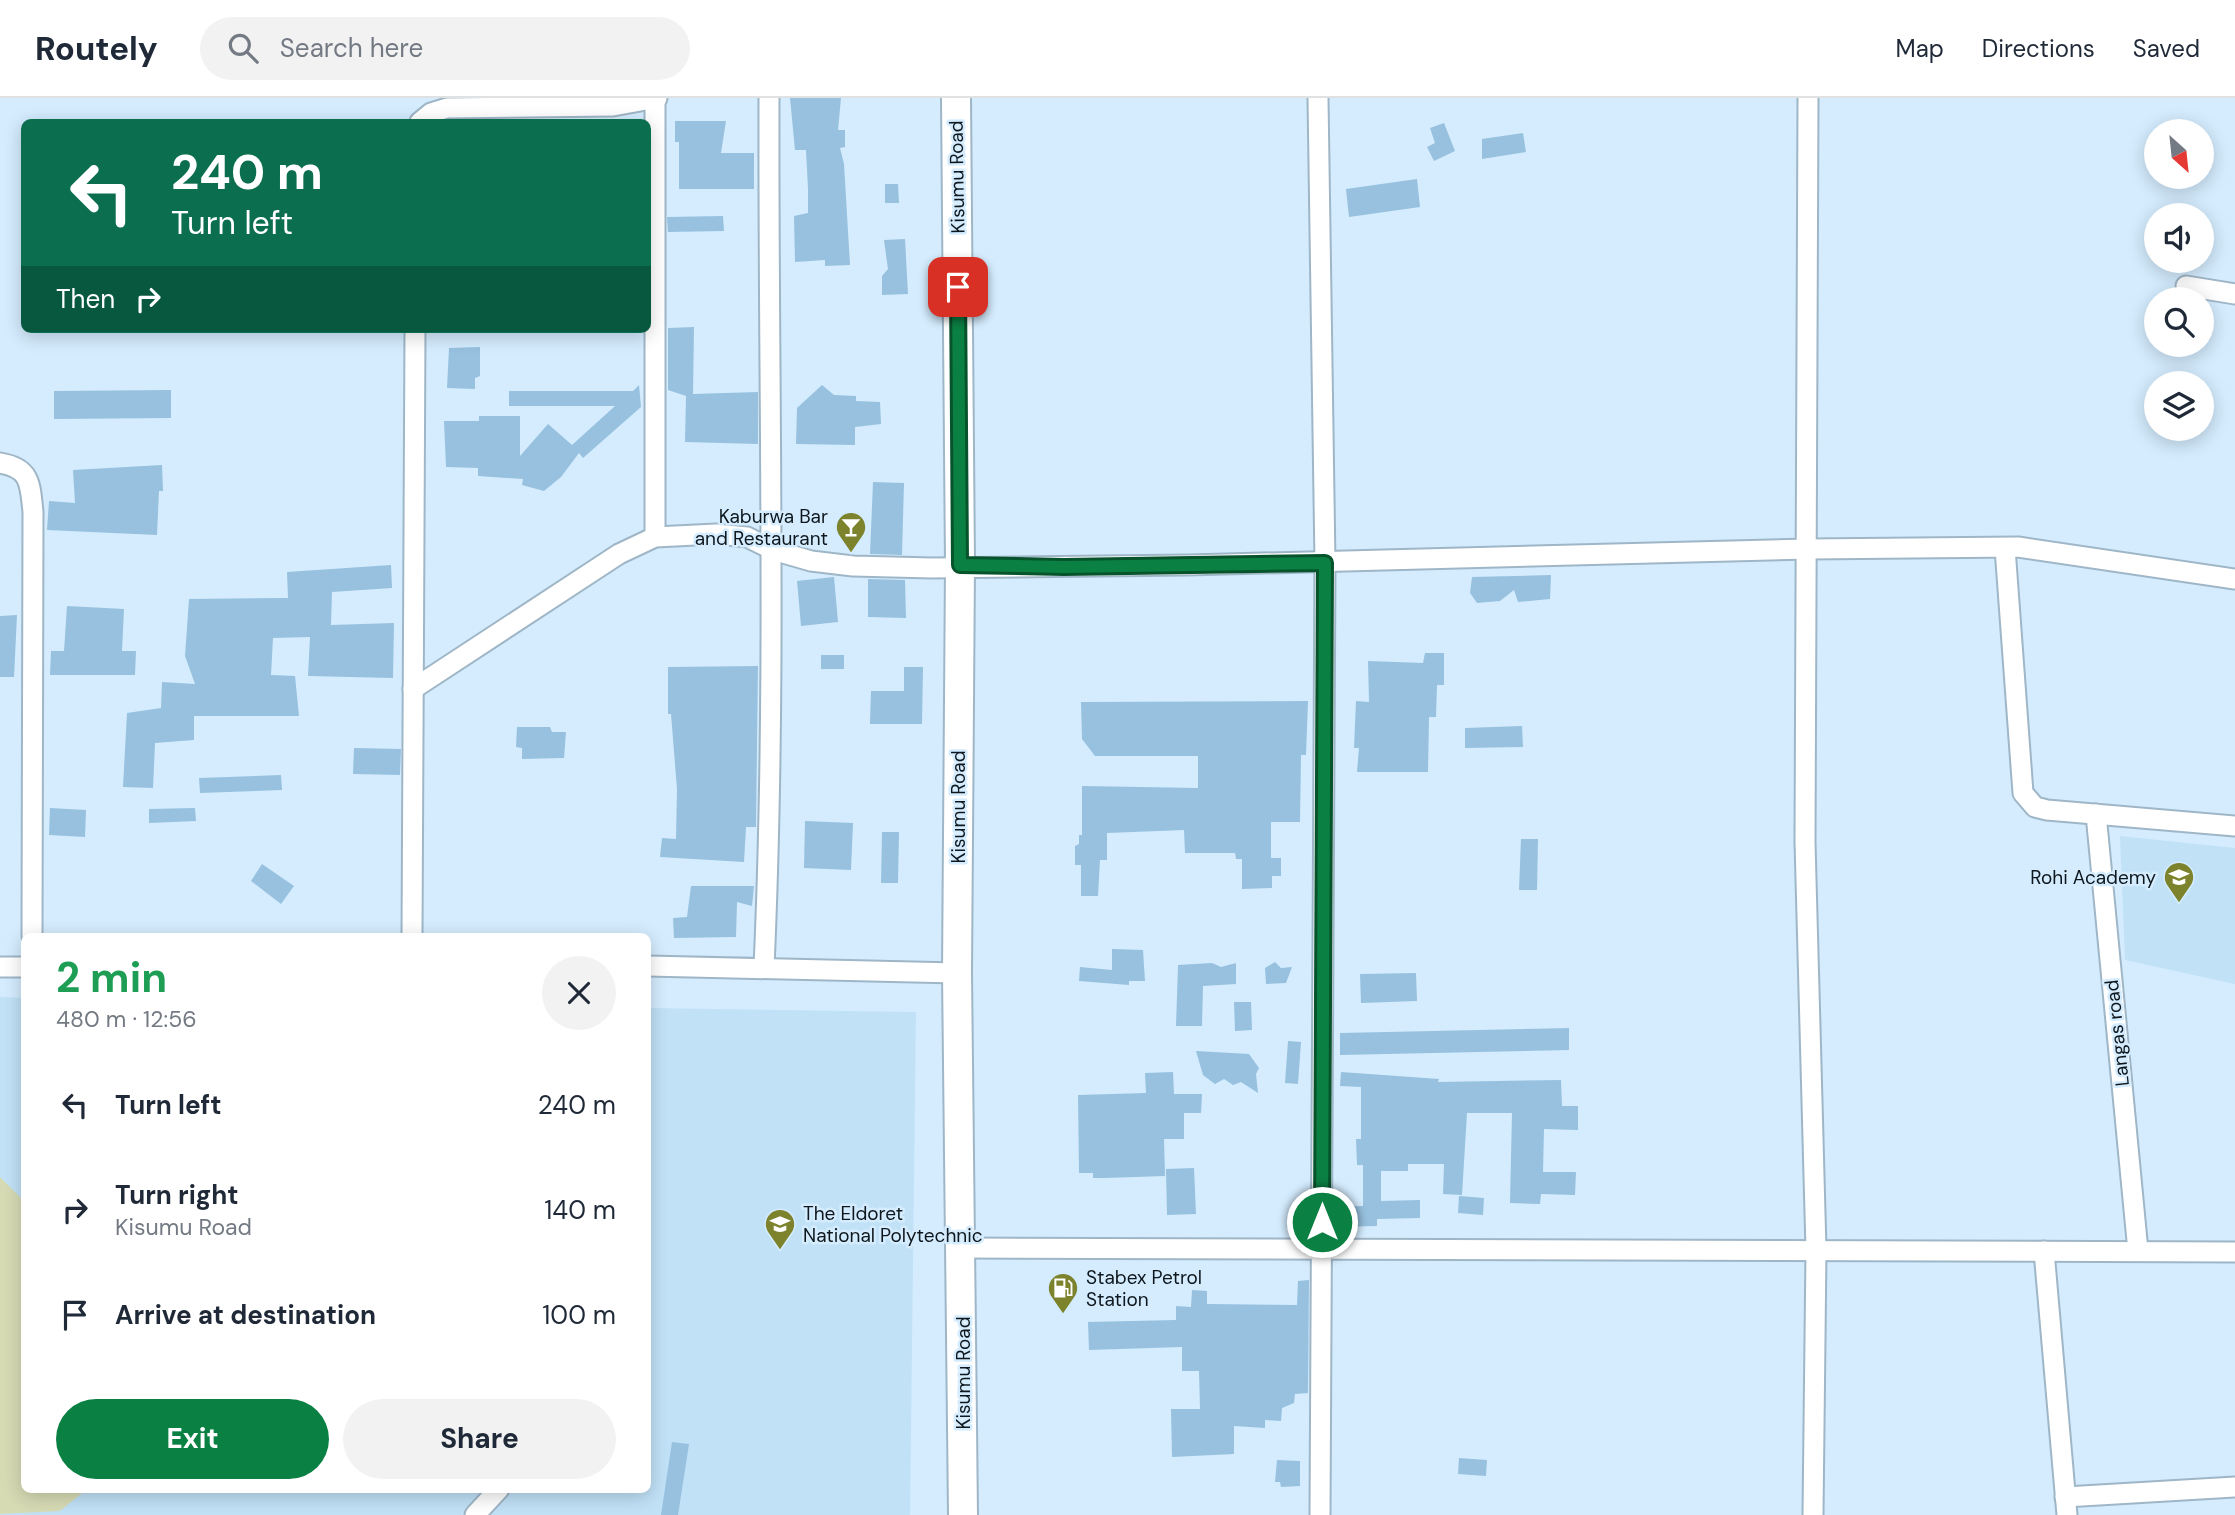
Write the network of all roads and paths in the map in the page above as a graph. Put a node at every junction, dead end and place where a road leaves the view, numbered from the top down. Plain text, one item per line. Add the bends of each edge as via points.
1 (655, 98) edge
2 (769, 98) edge
3 (956, 98) edge
4 (1318, 98) edge
5 (1808, 98) edge
6 (424, 119) edge
7 (2186, 286) dead end
8 (2235, 294) edge
9 (415, 333) edge
10 (0, 463) edge
11 (655, 537) junction
12 (2006, 548) junction
13 (1808, 549) junction
14 (773, 550) junction
15 (1325, 563) junction
16 (960, 565) junction
17 (2235, 579) edge
18 (413, 689) junction
19 (2095, 814) junction
20 (2235, 826) edge
21 (32, 933) edge
22 (412, 933) edge
23 (651, 966) edge
24 (0, 967) edge
25 (21, 967) edge
26 (764, 967) junction
27 (957, 973) junction
28 (962, 1248) junction
29 (1322, 1248) junction
30 (1816, 1250) junction
31 (2044, 1251) junction
32 (2138, 1251) junction
33 (2235, 1252) edge
34 (2235, 1487) edge
35 (495, 1493) edge
36 (2066, 1506) edge
37 (475, 1515) edge
38 (963, 1515) edge
39 (1320, 1515) edge
40 (1813, 1515) edge

1 - 6 street via 613,106 447,108
1 - 11 street
2 - 14 street
3 - 16 highway, Kisumu Road
4 - 15 street
5 - 13 street
7 - 8 street
9 - 18 street
10 - 21 street via 17,466 27,476 33,512
11 - 14 street via 731,535
11 - 18 street via 619,554
12 - 13 street
12 - 17 street
12 - 19 street via 2023,793 2035,807
13 - 15 street
13 - 30 street via 1805,842
14 - 16 street via 853,566
14 - 26 street via 772,765
15 - 16 street
15 - 29 street
16 - 27 highway, Kisumu Road
18 - 22 street
19 - 20 street
19 - 32 street, Langas road
23 - 26 street
24 - 25 street
26 - 27 street
27 - 28 highway, Kisumu Road
28 - 29 street
28 - 38 highway, Kisumu Road
29 - 30 street
29 - 39 street
30 - 31 street
30 - 40 street
31 - 32 street
31 - 36 street
32 - 33 street
34 - 36 street
35 - 37 street

